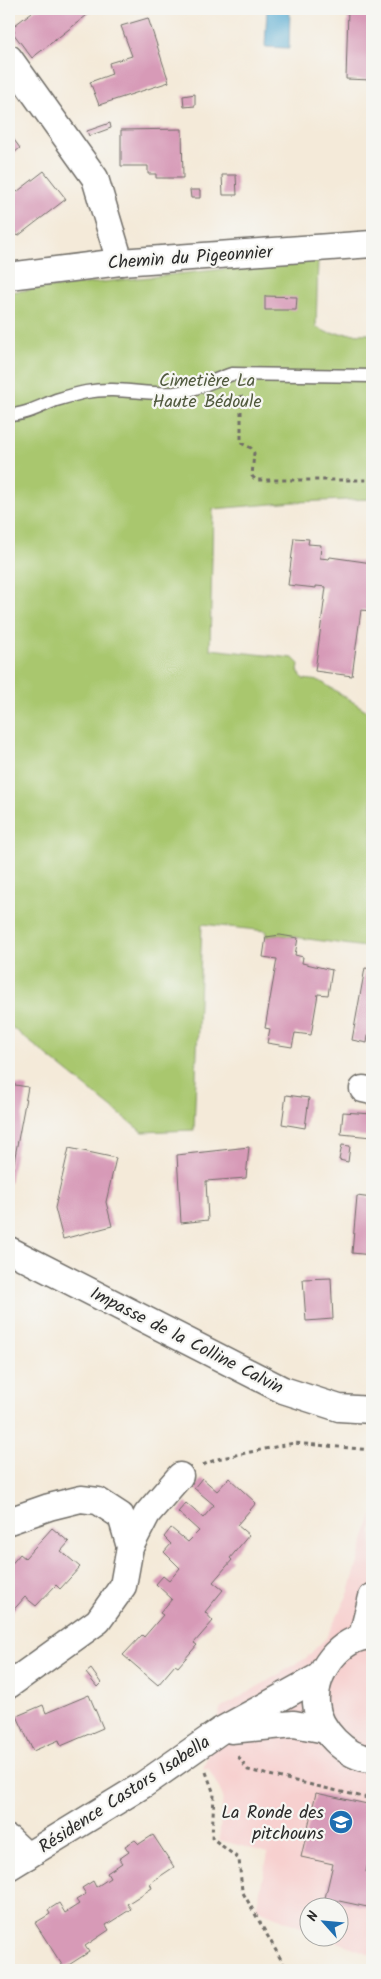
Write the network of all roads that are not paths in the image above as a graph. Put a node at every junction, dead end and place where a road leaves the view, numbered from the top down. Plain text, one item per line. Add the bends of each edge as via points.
1 (9, 58) edge
2 (372, 244) edge
3 (120, 262) junction
4 (9, 276) edge
5 (372, 376) edge
6 (9, 416) edge
7 (9, 1250) edge
8 (372, 1410) edge
9 (180, 1476) road end
10 (9, 1521) edge
11 (130, 1547) junction
12 (372, 1597) edge
13 (367, 1636) edge
14 (320, 1676) junction
15 (9, 1685) edge
16 (326, 1730) junction
17 (220, 1731) junction
18 (372, 1759) edge
19 (15, 1854) edge

1 - 3 street via 95,178
2 - 3 street, Chemin du Pigeonnier
3 - 4 street, Chemin du Pigeonnier
5 - 6 lane via 232,374 175,393 93,391
7 - 8 street, Impasse de la Colline Calvin via 283,1390 339,1408
9 - 11 street via 147,1514
10 - 11 street via 81,1499 98,1501 121,1516
11 - 15 street via 123,1586 98,1621
12 - 13 street
13 - 14 street via 336,1651
14 - 16 street via 316,1704
14 - 17 street, Résidence Castors Isabella
16 - 17 street, Résidence Castors Isabella via 294,1724
16 - 18 street via 342,1748
17 - 19 street, Résidence Castors Isabella via 143,1785

